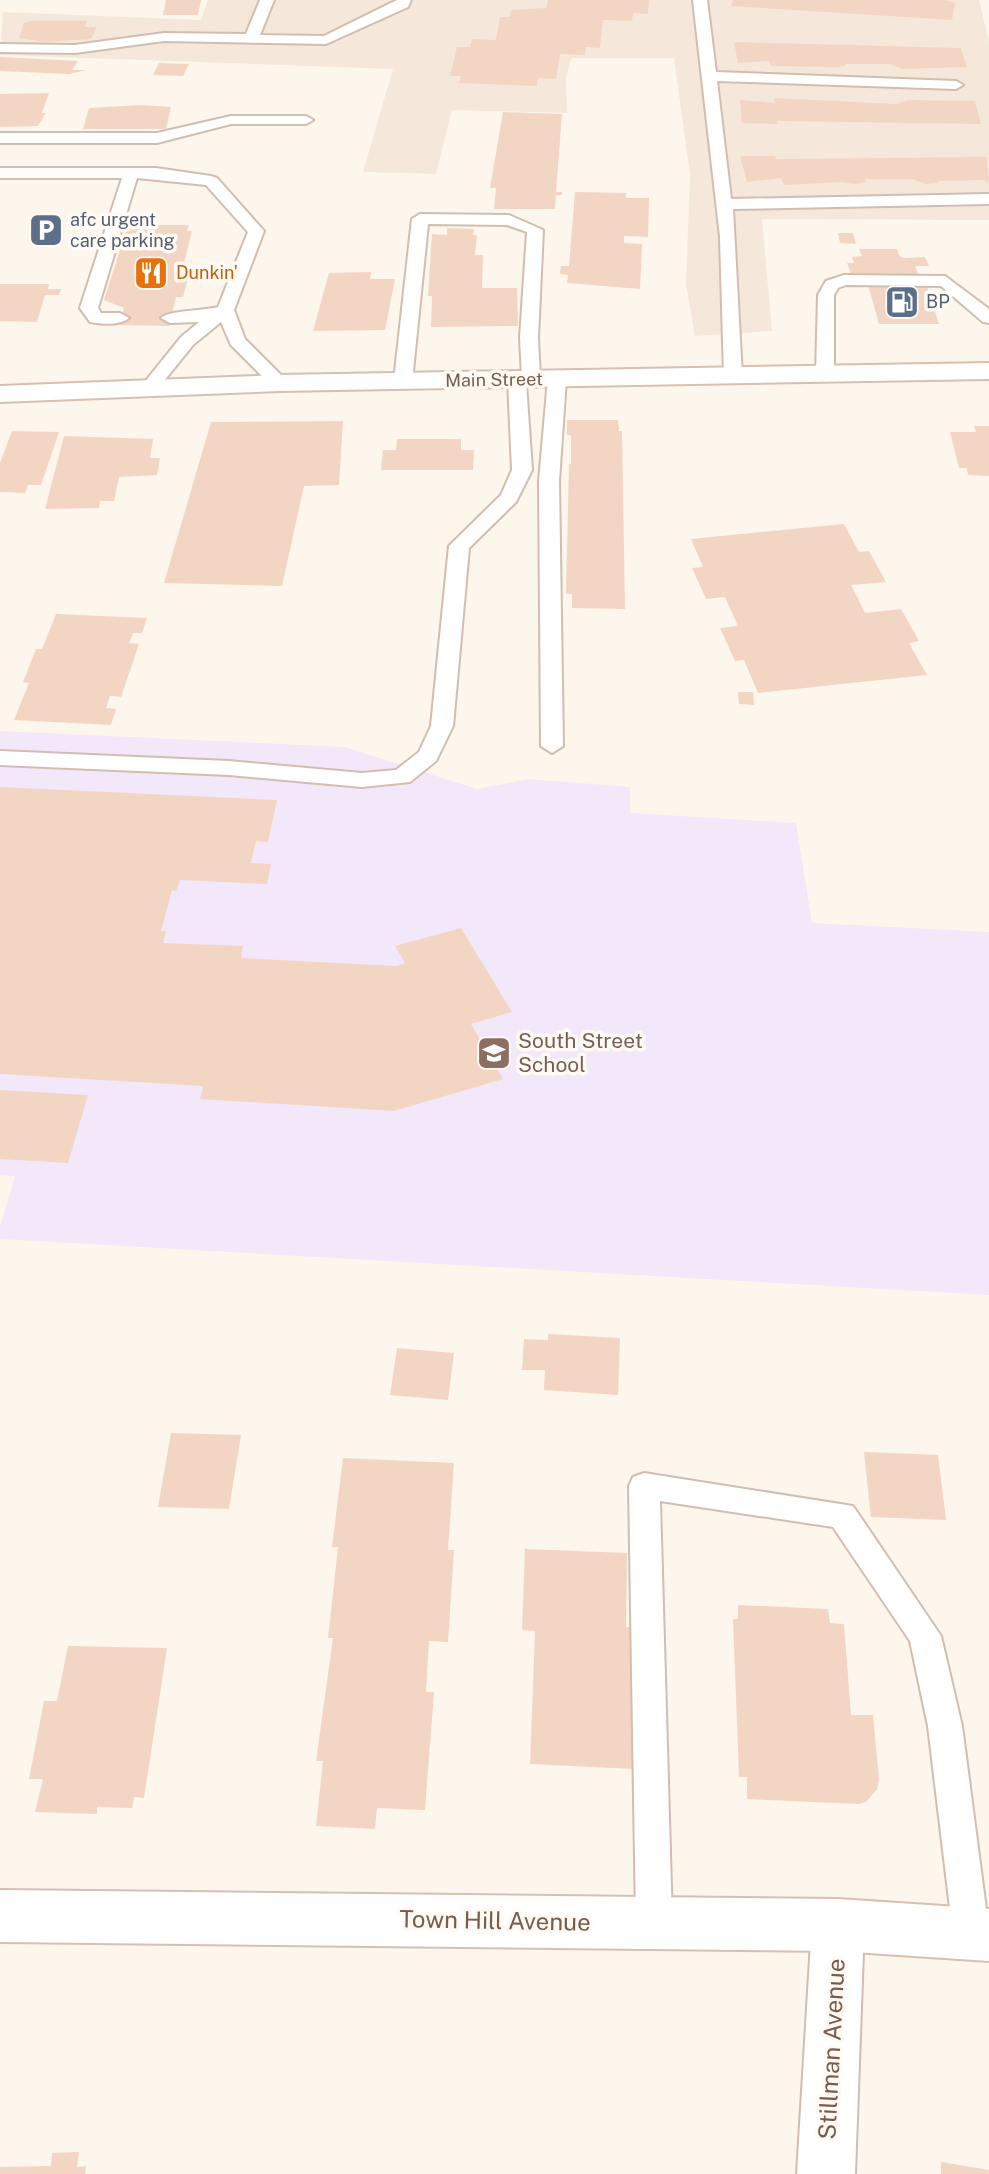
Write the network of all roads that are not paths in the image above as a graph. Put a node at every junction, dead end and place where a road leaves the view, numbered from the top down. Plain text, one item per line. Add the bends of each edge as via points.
1 (267, 0) edge
2 (404, 0) edge
3 (700, 0) edge
4 (251, 39) junction
5 (0, 48) edge
6 (709, 76) junction
7 (956, 85) dead end
8 (306, 120) dead end
9 (0, 138) edge
10 (0, 173) edge
11 (131, 173) junction
12 (989, 199) edge
13 (724, 204) junction
14 (225, 310) junction
15 (120, 318) dead end
16 (170, 318) dead end
17 (989, 318) edge
18 (989, 371) edge
19 (825, 374) junction
20 (733, 376) junction
21 (535, 379) junction
22 (403, 382) junction
23 (279, 383) junction
24 (149, 388) junction
25 (0, 394) edge
26 (552, 746) dead end
27 (0, 758) edge
28 (0, 1916) edge
29 (654, 1922) junction
30 (838, 1925) junction
31 (980, 1934) edge
32 (826, 2174) edge

1 - 4 lane
2 - 4 lane via 404,4 326,40
3 - 6 lane
4 - 5 lane via 164,37 75,49
6 - 7 lane
6 - 13 lane
8 - 9 lane via 231,120 157,138
10 - 11 lane
11 - 14 lane via 211,181 256,231
11 - 15 lane via 89,308 96,318
12 - 13 lane
13 - 20 lane
14 - 16 lane
14 - 23 lane via 237,341
14 - 24 lane via 187,341
17 - 19 lane via 945,281 844,280 832,285 825,295
18 - 19 main road, Main Street
19 - 20 main road, Main Street
20 - 21 main road, Main Street
21 - 22 main road, Main Street
21 - 22 lane via 529,338 536,230 509,220 420,219
21 - 26 lane via 549,481
21 - 27 lane via 522,470 509,498 459,546 442,726 428,756 402,777 362,780 229,768
22 - 23 main road, Main Street
23 - 24 main road, Main Street
24 - 25 main road, Main Street
28 - 29 main road, Town Hill Avenue
29 - 30 main road, Town Hill Avenue
29 - 31 lane via 644,1486 842,1515 925,1636
30 - 31 main road, Town Hill Avenue
30 - 32 main road, Stillman Avenue

